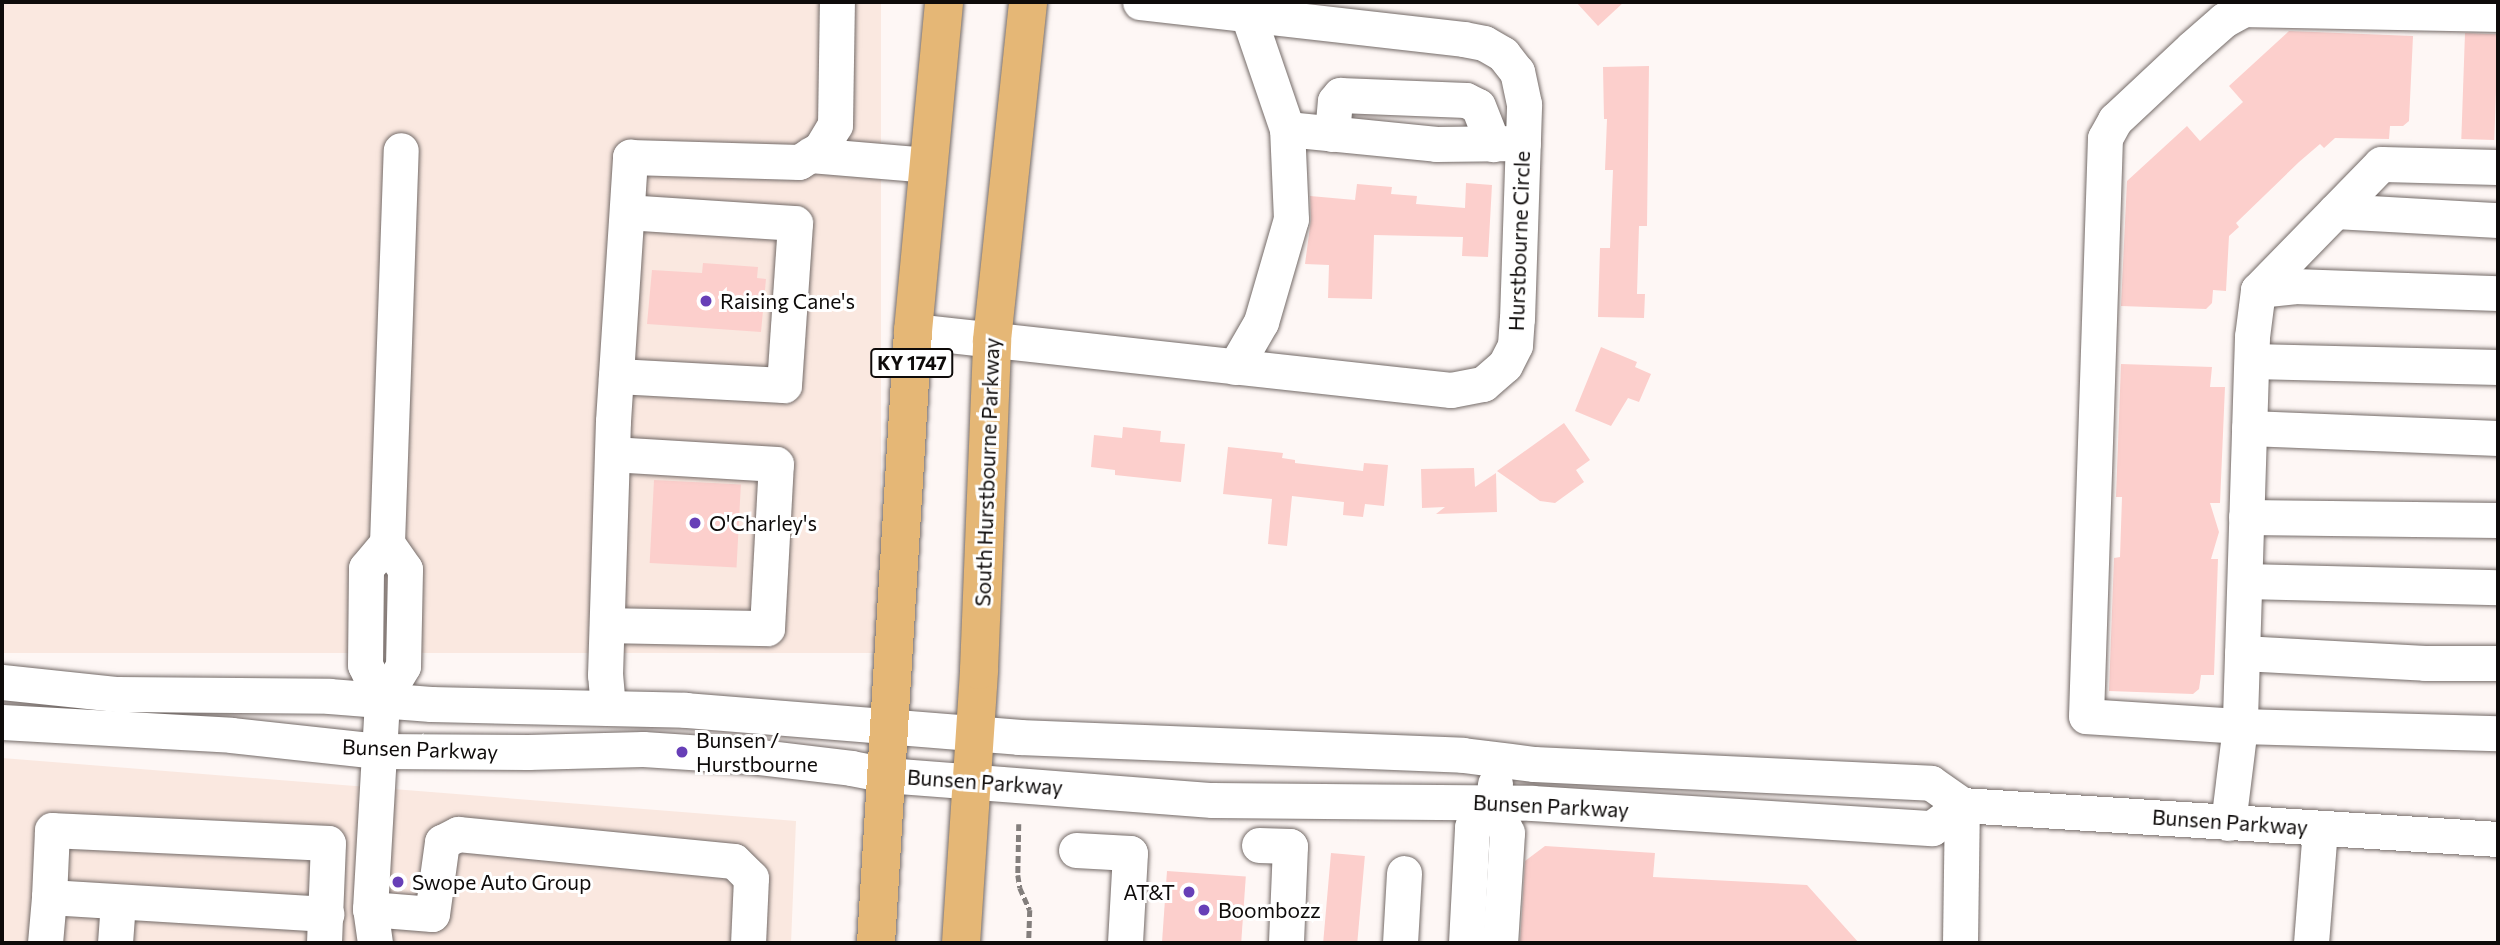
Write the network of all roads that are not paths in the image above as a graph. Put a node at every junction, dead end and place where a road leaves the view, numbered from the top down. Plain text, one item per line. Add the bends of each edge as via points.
1 (837, 2) edge
2 (944, 2) edge
3 (1028, 2) edge
4 (1140, 2) edge
5 (2498, 14) edge
6 (1248, 15) junction
7 (1287, 129) junction
8 (1332, 134) junction
9 (1508, 144) junction
10 (401, 150) dead end
11 (810, 155) junction
12 (928, 165) junction
13 (2498, 167) edge
14 (2335, 211) junction
15 (627, 212) junction
16 (2498, 220) edge
17 (2258, 290) junction
18 (2498, 293) edge
19 (914, 331) junction
20 (992, 340) junction
21 (2252, 361) junction
22 (1236, 367) junction
23 (2498, 367) edge
24 (616, 376) junction
25 (2249, 428) junction
26 (2498, 439) edge
27 (612, 454) junction
28 (2246, 517) junction
29 (2498, 520) edge
30 (2245, 581) junction
31 (2498, 587) edge
32 (607, 625) junction
33 (2242, 653) junction
34 (2498, 663) edge
35 (2, 682) edge
36 (382, 701) junction
37 (608, 708) junction
38 (2, 722) edge
39 (890, 725) junction
40 (2240, 726) junction
41 (974, 733) junction
42 (2498, 733) edge
43 (378, 751) junction
44 (1496, 759) junction
45 (886, 775) junction
46 (969, 780) junction
47 (1493, 803) junction
48 (1962, 805) junction
49 (2228, 823) junction
50 (2320, 828) junction
51 (2498, 839) edge
52 (1259, 845) dead end
53 (1076, 850) dead end
54 (1404, 873) dead end
55 (49, 897) junction
56 (118, 902) junction
57 (370, 909) junction
58 (325, 928) edge
59 (45, 943) edge
60 (115, 943) edge
61 (375, 943) edge
62 (748, 943) edge
63 (876, 943) edge
64 (961, 943) edge
65 (1125, 943) edge
66 (1286, 943) edge
67 (1400, 943) edge
68 (1466, 943) edge
69 (1500, 943) edge
70 (1960, 943) edge
71 (2311, 943) edge

1 - 11 street via 835,125 821,148
2 - 12 main road, KY 1747
3 - 20 main road, South Hurstbourne Parkway
4 - 6 street, Hurstbourne Circle
5 - 40 street via 2245,9 2224,20 2192,48 2115,120 2105,138 2086,716
6 - 7 street
6 - 9 street, Hurstbourne Circle via 1484,43 1503,54 1523,90
7 - 8 street
7 - 22 street via 1292,189 1289,230 1261,322
8 - 9 street via 1436,144
8 - 9 street via 1335,101 1340,95 1466,100 1478,106
9 - 22 street, Hurstbourne Circle via 1515,345 1491,379 1466,390 1451,390
10 - 36 street via 387,543 405,569 403,666
11 - 12 street
11 - 15 street via 799,162 630,158
12 - 19 main road, KY 1747
13 - 14 street via 2381,164
14 - 16 street
14 - 17 street
15 - 24 street
15 - 24 street via 795,223 783,385
17 - 18 street via 2294,286
17 - 21 street
19 - 20 street, Hurstbourne Circle
19 - 39 main road, KY 1747
20 - 22 street, Hurstbourne Circle
20 - 41 main road, South Hurstbourne Parkway
21 - 23 street
21 - 25 street
24 - 27 street
25 - 26 street
25 - 28 street
27 - 32 street
27 - 32 street via 776,464 767,628
28 - 29 street
28 - 30 street
30 - 31 street
30 - 33 street
32 - 37 street
33 - 34 street
33 - 40 street
35 - 36 street, Bunsen Parkway via 117,694 330,696
36 - 37 street, Bunsen Parkway
36 - 43 street
37 - 39 street, Bunsen Parkway
38 - 43 street, Bunsen Parkway via 232,735
39 - 41 street, Bunsen Parkway
39 - 45 main road, KY 1747
40 - 42 street
40 - 49 street
41 - 44 street, Bunsen Parkway
41 - 46 main road, South Hurstbourne Parkway
43 - 45 street, Bunsen Parkway via 643,748 751,756
43 - 57 street
44 - 47 street
44 - 48 street, Bunsen Parkway via 1931,783
45 - 46 street, Bunsen Parkway
45 - 63 main road, KY 1747
46 - 47 street, Bunsen Parkway via 1212,800
46 - 64 main road, South Hurstbourne Parkway
47 - 48 street, Bunsen Parkway via 1932,828
47 - 68 street via 1472,827
47 - 69 street via 1507,833
48 - 49 street, Bunsen Parkway
48 - 70 street
49 - 50 street, Bunsen Parkway
50 - 51 street, Bunsen Parkway
50 - 71 street
52 - 66 street via 1290,846
53 - 65 street via 1130,853
54 - 67 street
55 - 56 street
55 - 58 street via 52,830 328,844
55 - 59 street
56 - 58 street
56 - 60 street
57 - 61 street
57 - 62 street via 432,914 442,842 458,834 734,861 751,878

